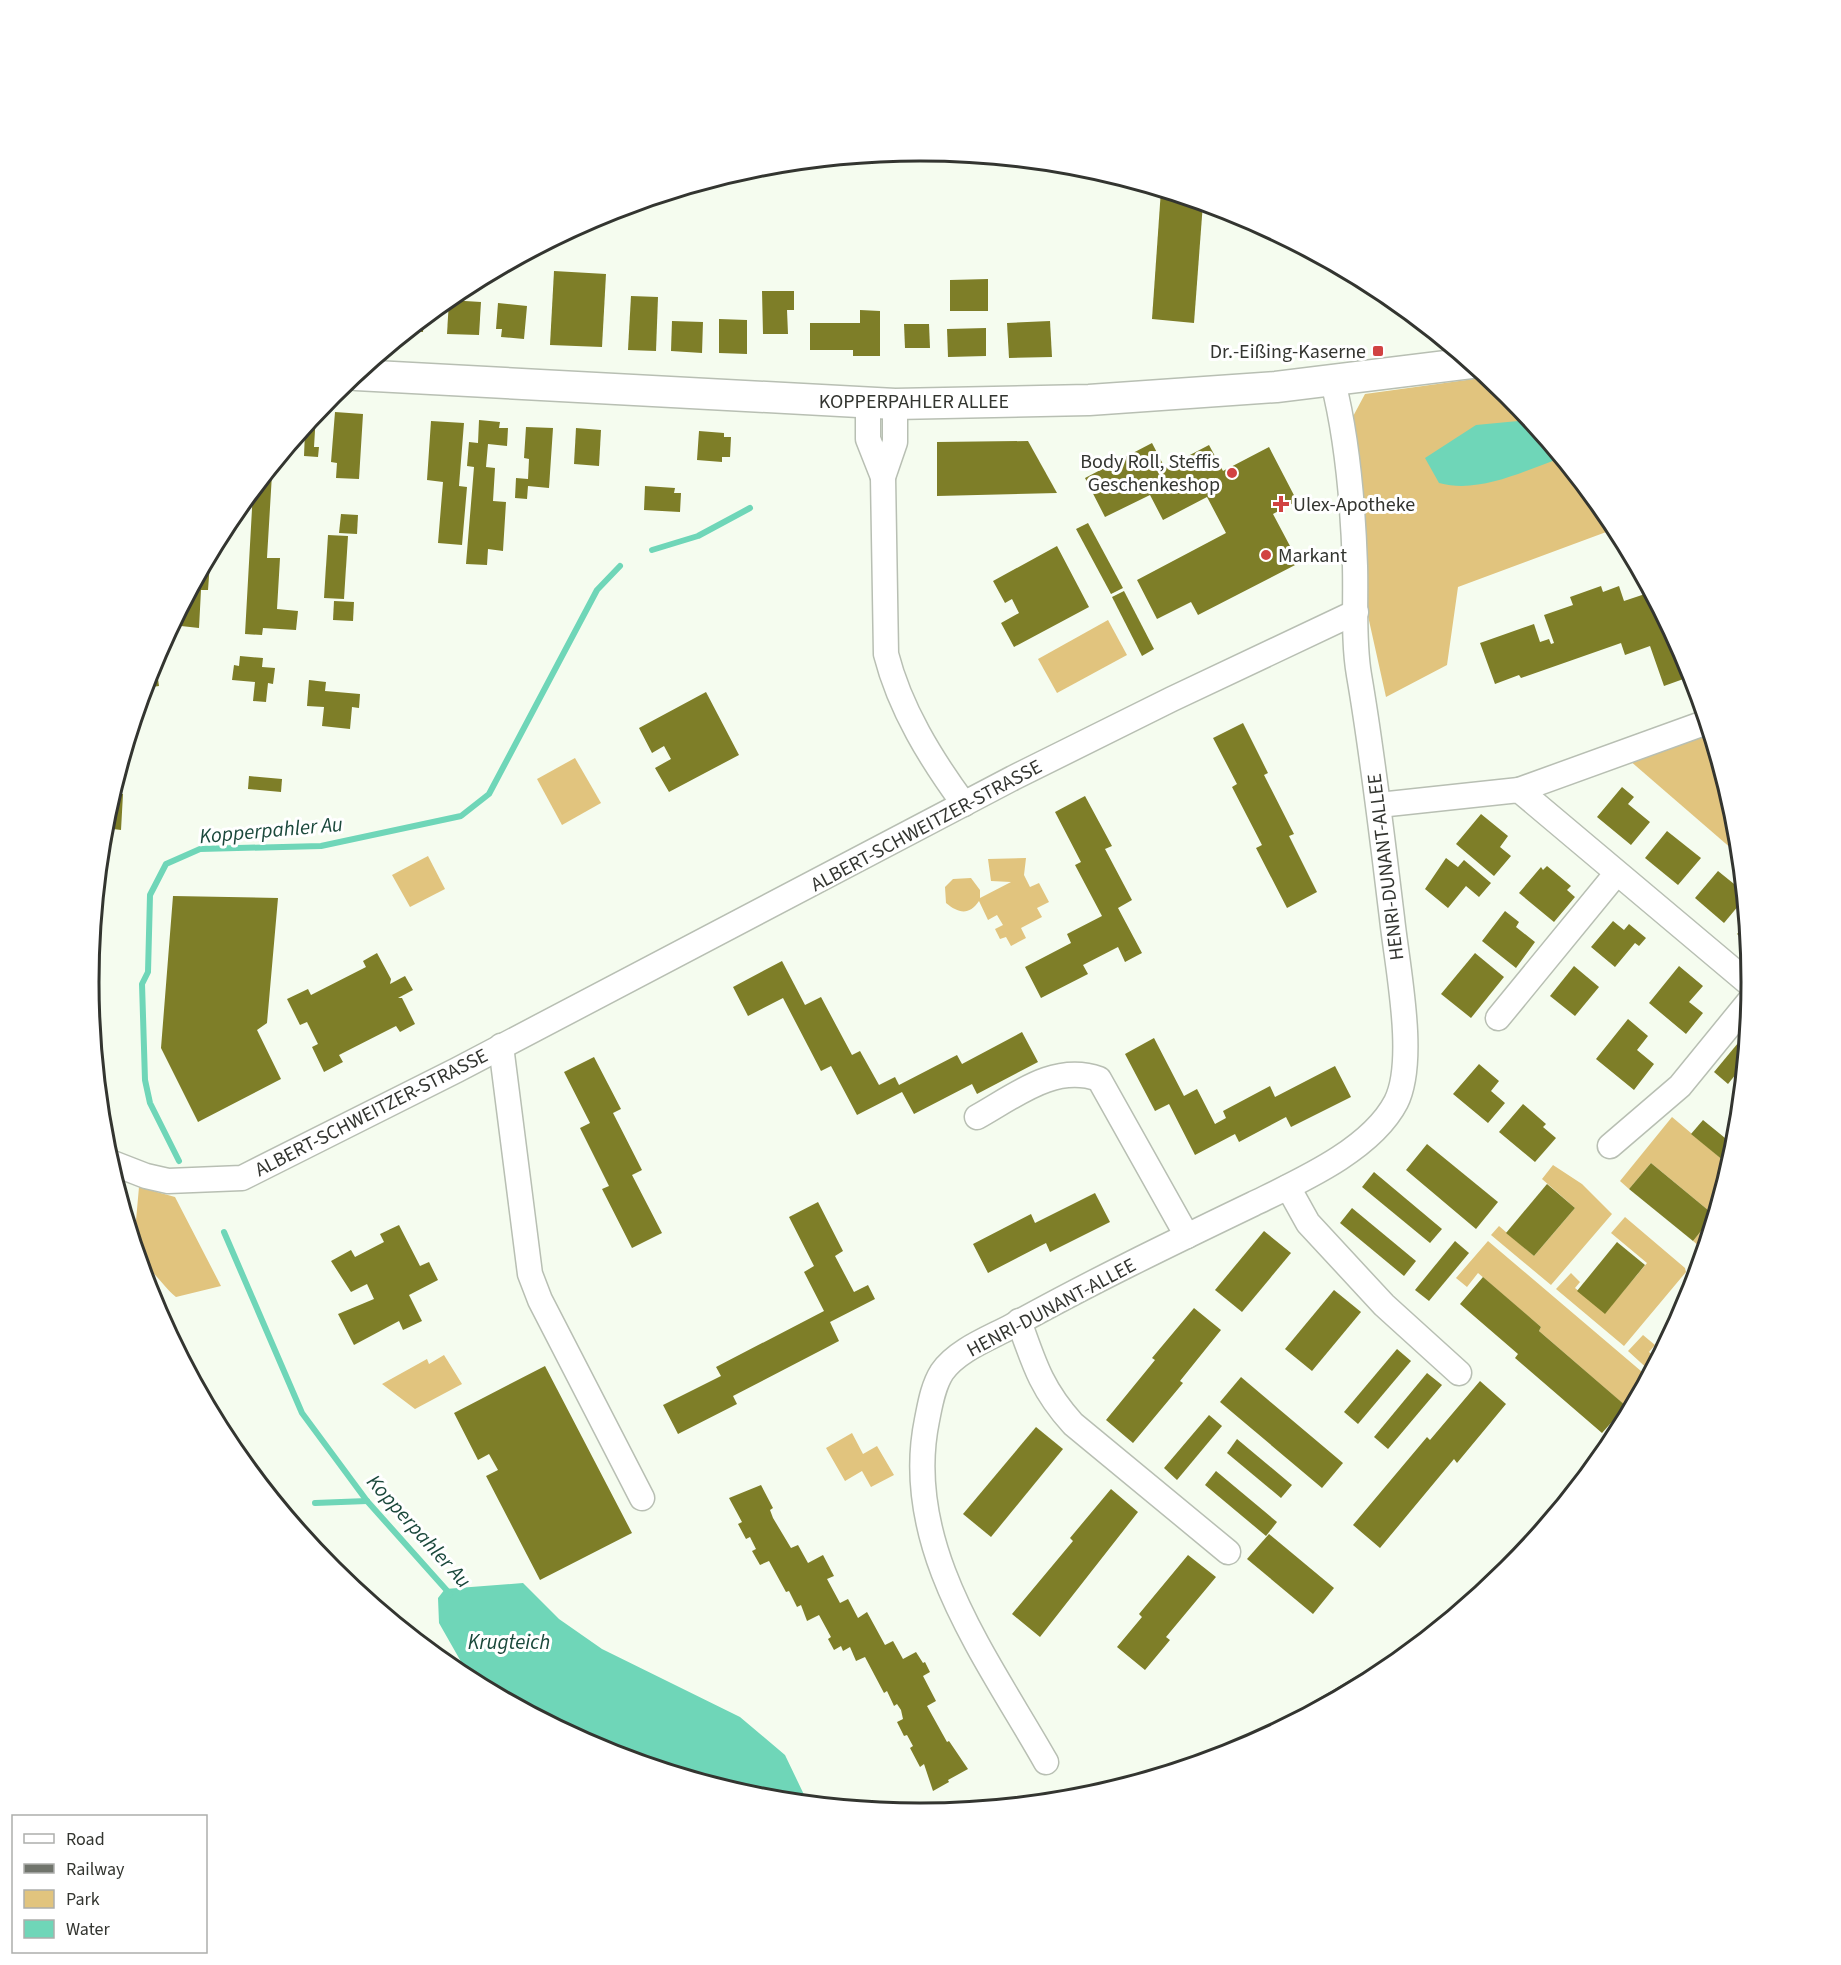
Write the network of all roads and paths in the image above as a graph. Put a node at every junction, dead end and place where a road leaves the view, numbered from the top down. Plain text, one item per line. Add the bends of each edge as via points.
1 (1461, 364) edge
2 (368, 376) edge
3 (1333, 382) junction
4 (881, 404) junction
5 (1356, 612) junction
6 (1700, 725) edge
7 (1519, 790) junction
8 (964, 804) junction
9 (1379, 805) junction
10 (1616, 874) junction
11 (1742, 978) edge
12 (1741, 1011) edge
13 (1498, 1018) dead end
14 (501, 1046) junction
15 (977, 1117) dead end
16 (1610, 1146) dead end
17 (120, 1166) edge
18 (1288, 1187) junction
19 (1187, 1236) junction
20 (1019, 1321) junction
21 (1459, 1373) dead end
22 (642, 1498) dead end
23 (1227, 1552) dead end
24 (1046, 1762) dead end

1 - 3 street, KOPPERPAHLER ALLEE
2 - 4 street, KOPPERPAHLER ALLEE
3 - 4 street, KOPPERPAHLER ALLEE via 1089,400
3 - 5 street, HENRI-DUNANT-ALLEE via 1343,429 1354,540
4 - 8 street via 868,439 883,477 886,654 893,679 921,738
5 - 8 street, ALBERT-SCHWEITZER-STRASSE
5 - 9 street, HENRI-DUNANT-ALLEE via 1359,675
6 - 7 street
7 - 9 street
7 - 10 street
8 - 14 street, ALBERT-SCHWEITZER-STRASSE
9 - 18 street, HENRI-DUNANT-ALLEE via 1405,1034 1404,1075 1395,1102 1374,1130 1352,1150
10 - 11 street
10 - 13 street
12 - 16 street via 1680,1086
14 - 17 street, ALBERT-SCHWEITZER-STRASSE via 242,1178 168,1181
14 - 22 street, ALBERT-SCHWEITZER-STRASSE via 530,1274
15 - 19 street via 1055,1075 1083,1073 1099,1079
18 - 19 street, HENRI-DUNANT-ALLEE
18 - 21 street via 1308,1223 1384,1305
19 - 20 street, HENRI-DUNANT-ALLEE
20 - 23 street via 1043,1387 1072,1424
20 - 24 street, HENRI-DUNANT-ALLEE via 964,1352 943,1371 924,1436 924,1498 934,1551 968,1625

